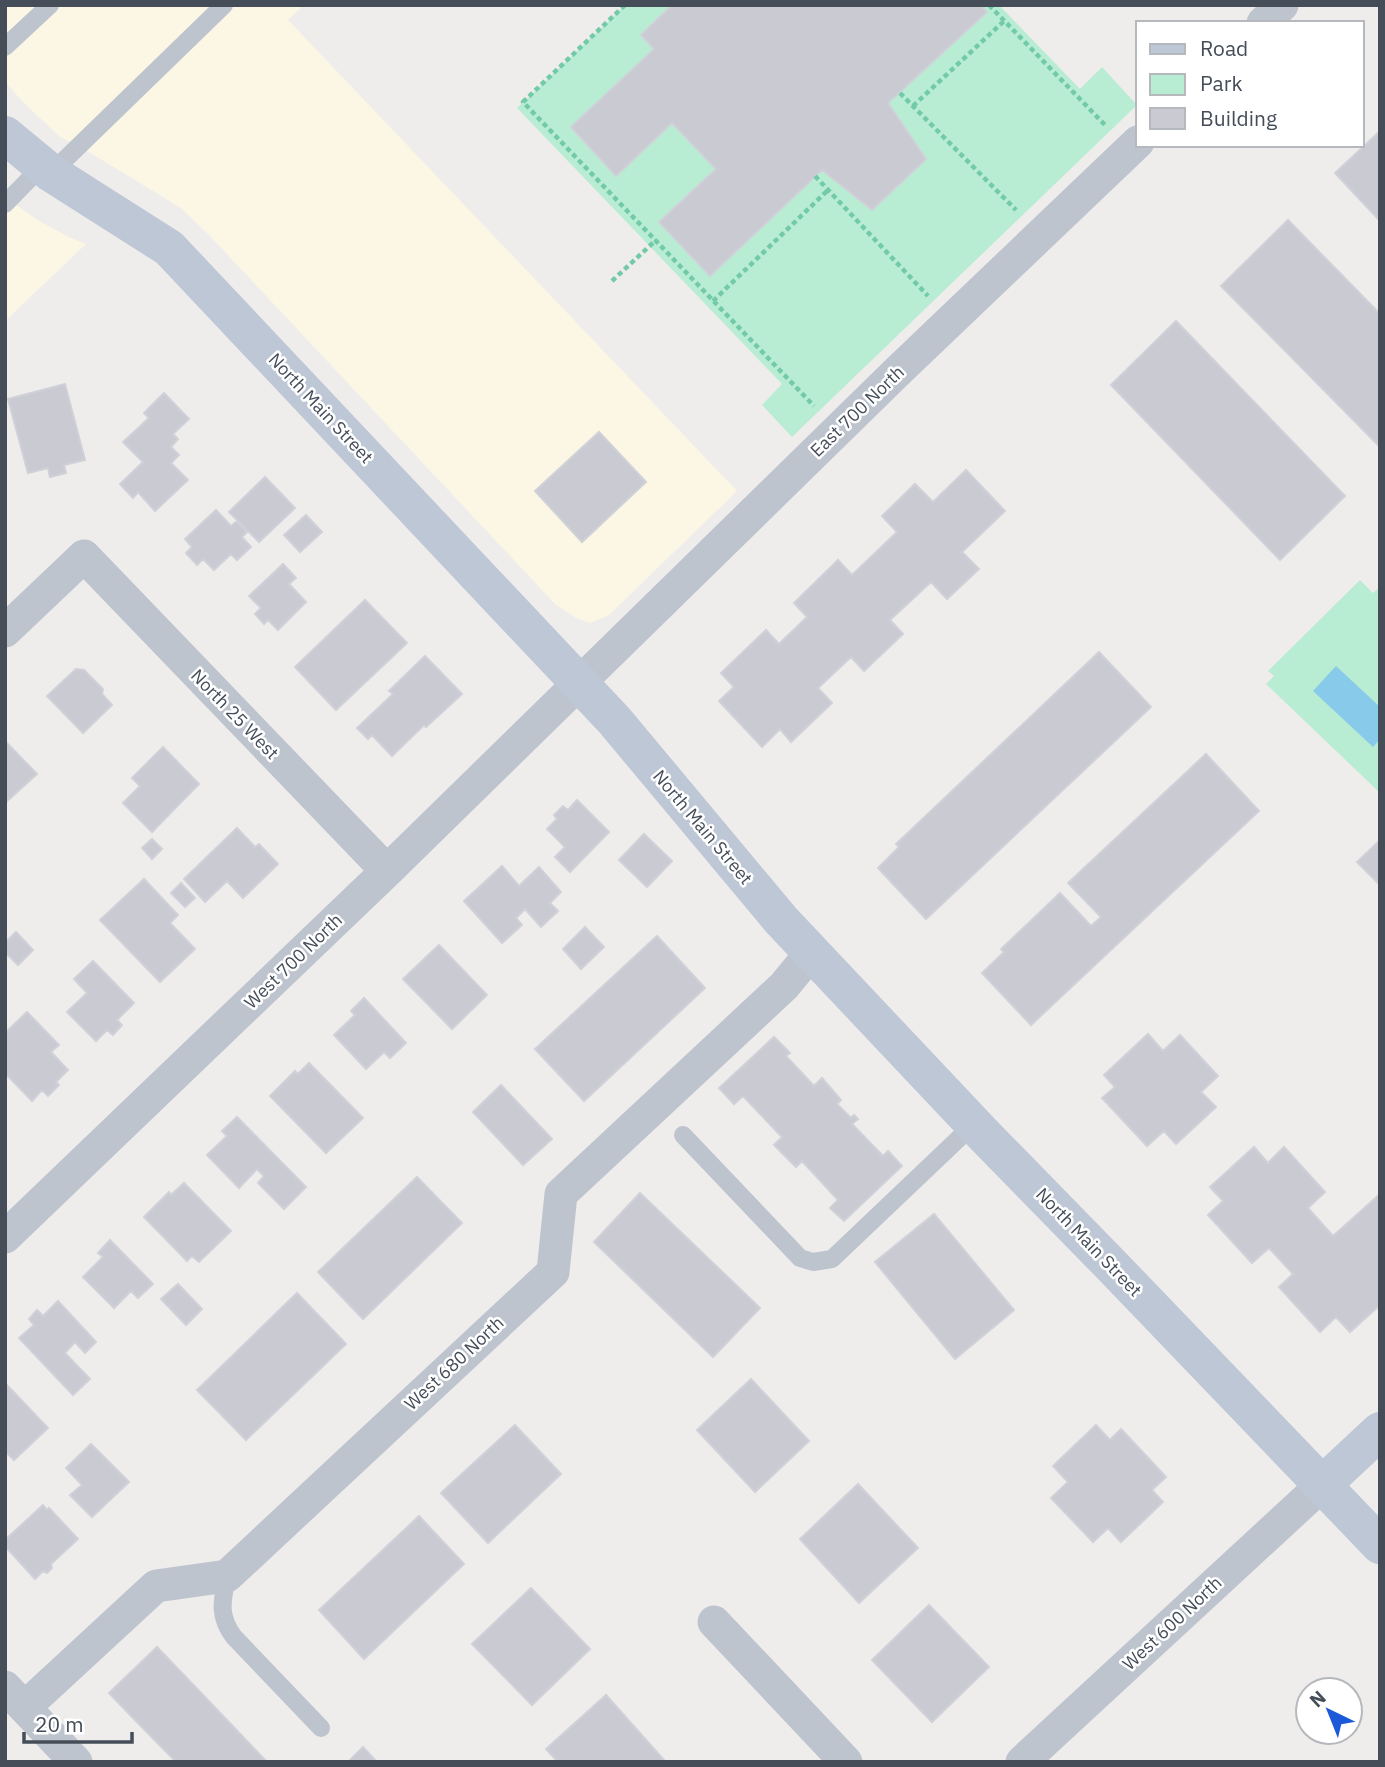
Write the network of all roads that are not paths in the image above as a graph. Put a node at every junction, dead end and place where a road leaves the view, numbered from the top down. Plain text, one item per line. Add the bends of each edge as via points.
1 (50, 5) edge
2 (224, 5) edge
3 (1282, 5) edge
4 (1265, 21) edge
5 (5, 47) edge
6 (5, 135) edge
7 (1124, 136) edge
8 (46, 169) junction
9 (5, 204) edge
10 (5, 631) edge
11 (579, 682) junction
12 (387, 871) junction
13 (812, 952) junction
14 (974, 1124) junction
15 (683, 1135) dead end
16 (5, 1237) edge
17 (1380, 1431) edge
18 (1322, 1485) junction
19 (1380, 1545) edge
20 (227, 1576) junction
21 (714, 1622) dead end
22 (15, 1697) edge
23 (321, 1728) dead end
24 (76, 1762) edge
25 (846, 1762) edge
26 (1022, 1762) edge

1 - 5 lane
2 - 8 lane
3 - 4 street
6 - 8 street, North Main Street
7 - 11 street, East 700 North via 898,371
8 - 9 lane
8 - 11 street, North Main Street via 170,248
10 - 12 street, North 25 West via 84,556
11 - 12 street, West 700 North
11 - 13 street, North Main Street
12 - 16 street, West 700 North
13 - 14 street, North Main Street
13 - 20 street, West 680 North via 783,986 561,1194 553,1272
14 - 15 lane via 832,1259 813,1262 800,1258
14 - 18 street, North Main Street
17 - 18 street
18 - 19 street, North Main Street
18 - 26 street, West 600 North
20 - 22 street via 156,1586
20 - 23 lane via 222,1601 227,1627
21 - 25 street
22 - 24 street

